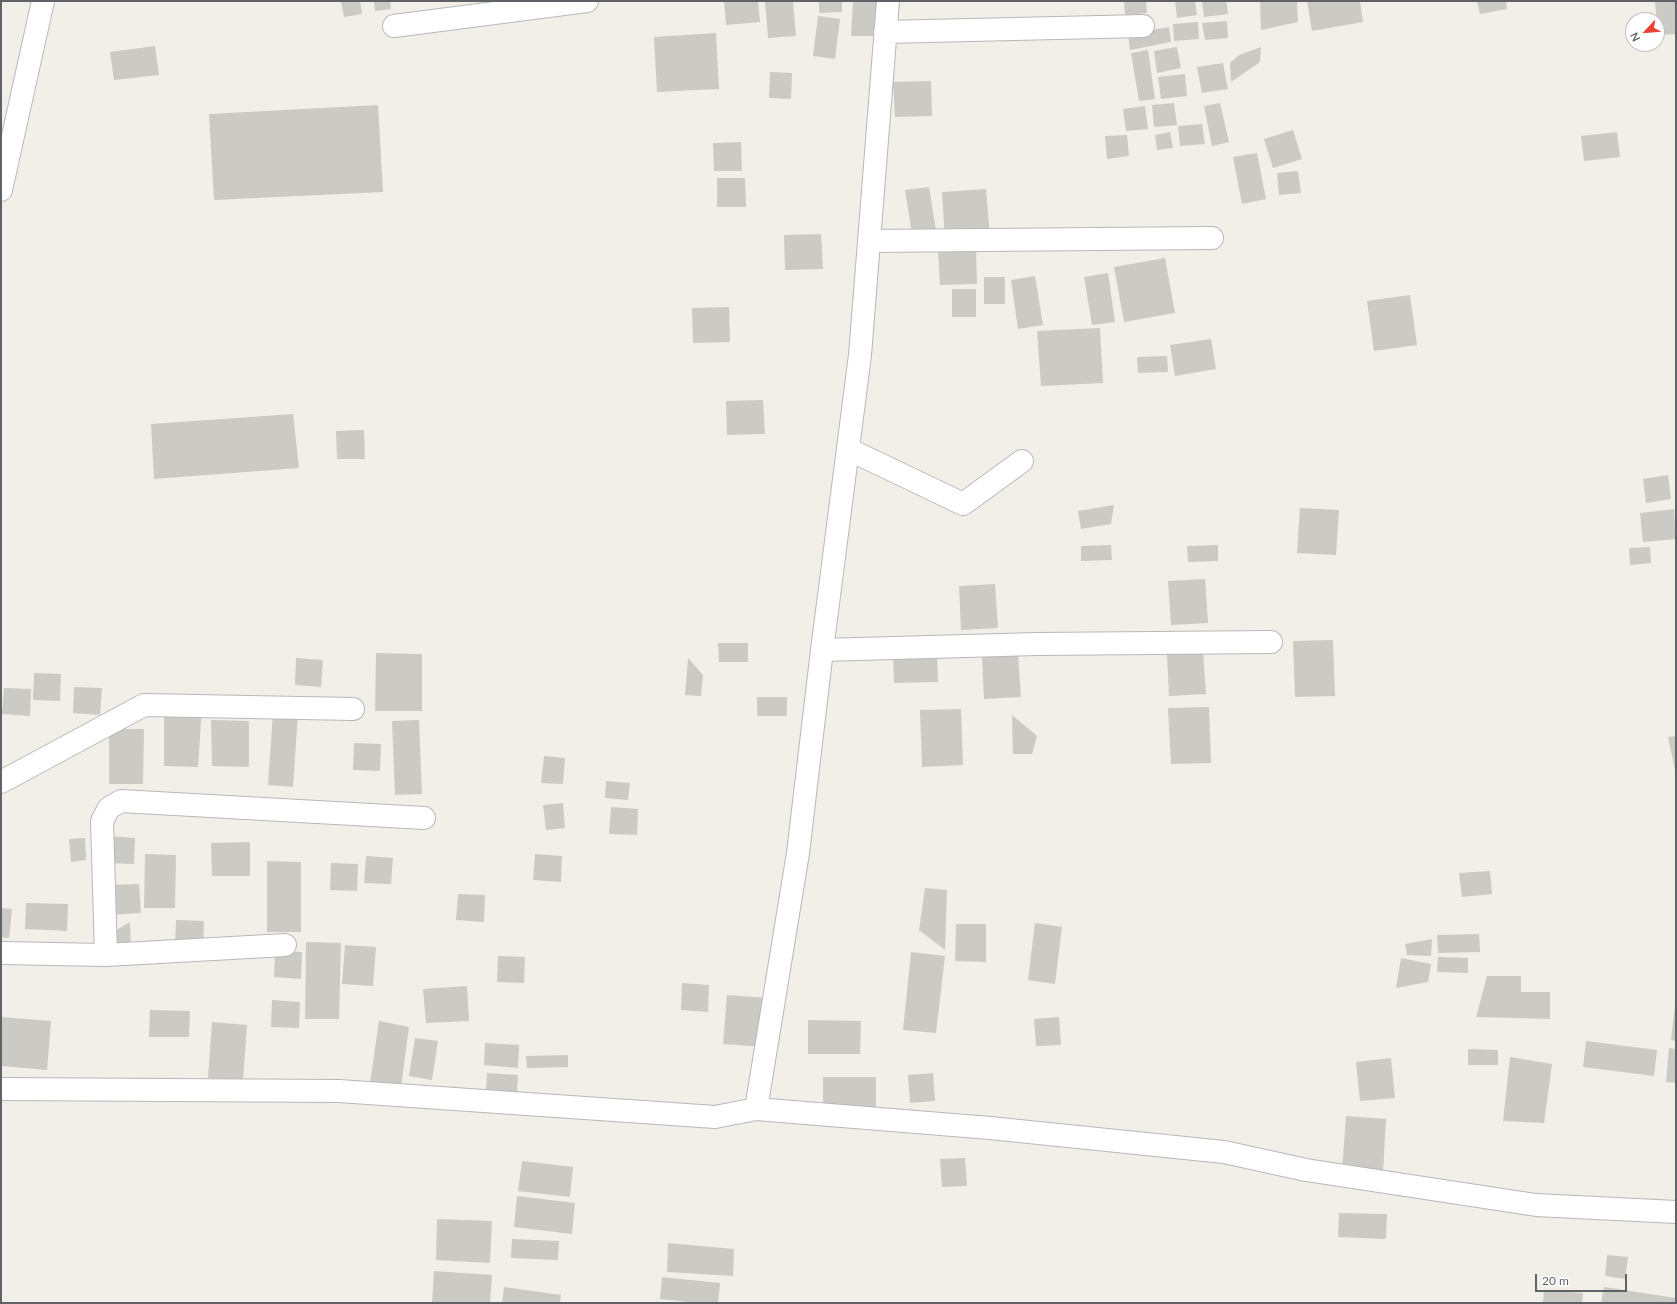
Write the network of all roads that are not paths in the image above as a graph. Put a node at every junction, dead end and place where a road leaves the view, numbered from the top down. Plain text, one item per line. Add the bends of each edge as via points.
1 (43, 1) edge
2 (587, 1) edge
3 (888, 1) edge
4 (394, 26) dead end
5 (1143, 26) dead end
6 (885, 32) junction
7 (1, 190) edge
8 (1212, 238) dead end
9 (869, 241) junction
10 (848, 449) junction
11 (1022, 461) dead end
12 (1270, 642) dead end
13 (822, 650) junction
14 (353, 709) dead end
15 (1, 782) edge
16 (424, 818) dead end
17 (285, 945) dead end
18 (1, 953) edge
19 (106, 955) junction
20 (1, 1089) edge
21 (756, 1109) junction
22 (1676, 1212) edge

1 - 7 street
2 - 4 street
3 - 6 street
5 - 6 street
6 - 9 street
8 - 9 street
9 - 10 street via 860,355
10 - 11 street via 963,504
10 - 13 street
12 - 13 street via 1037,644
13 - 21 street via 798,853
14 - 15 street via 144,705
16 - 19 street via 122,801 109,808 102,822
17 - 19 street
18 - 19 street
20 - 21 street via 339,1091 715,1117
21 - 22 street via 990,1128 1224,1152 1306,1170 1536,1205

